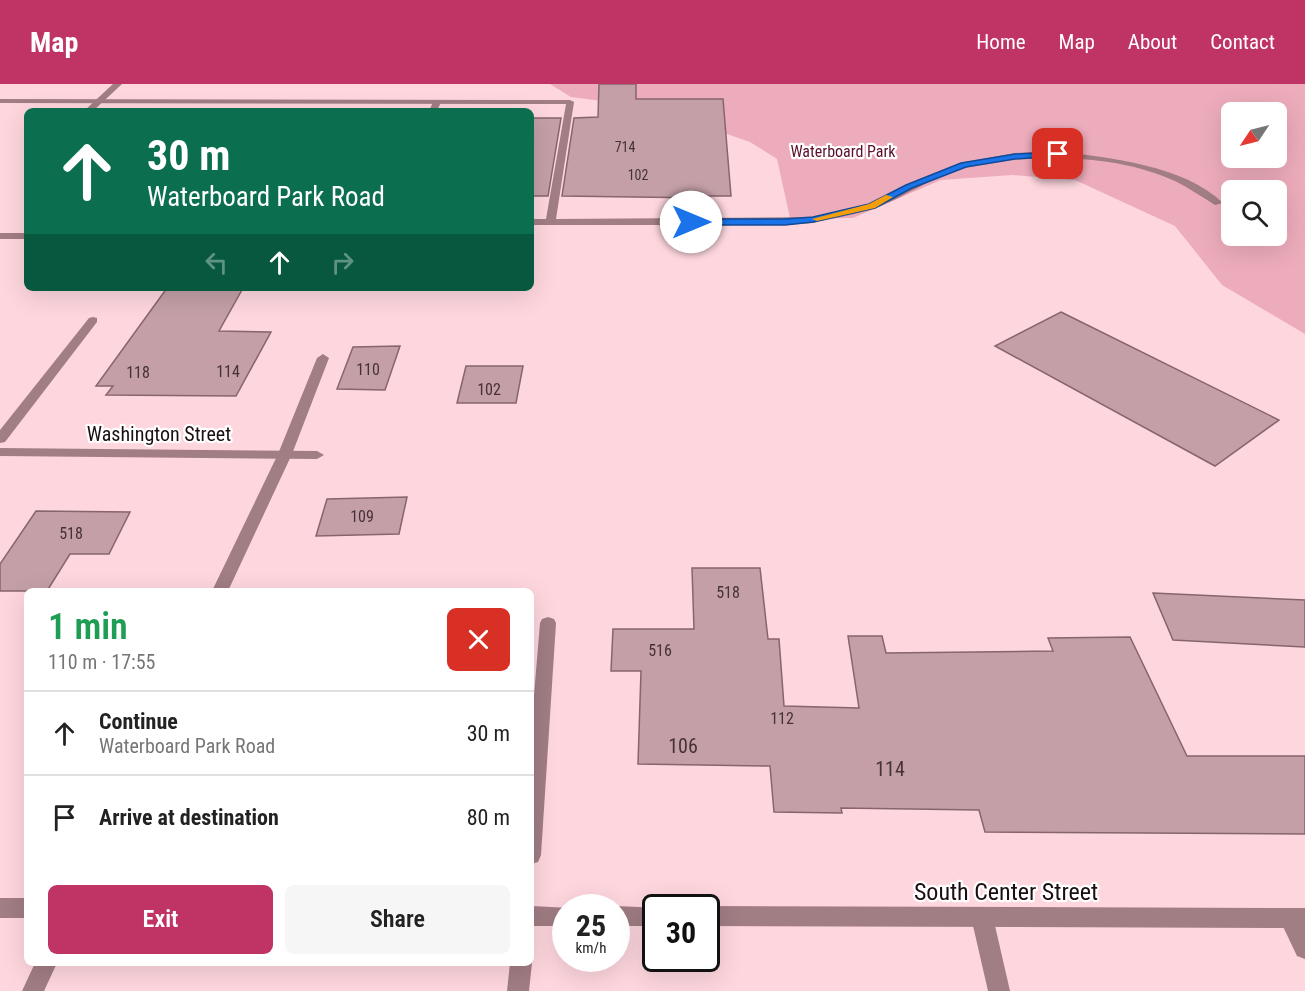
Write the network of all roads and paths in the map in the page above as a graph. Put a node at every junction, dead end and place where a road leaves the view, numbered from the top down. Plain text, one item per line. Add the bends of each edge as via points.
1 (118, 84) edge
2 (0, 101) edge
3 (101, 101) junction
4 (437, 102) junction
5 (92, 108) edge
6 (434, 108) edge
7 (1218, 203) dead end
8 (550, 221) junction
9 (534, 222) edge
10 (0, 236) edge
11 (24, 236) edge
12 (93, 320) dead end
13 (323, 358) dead end
14 (0, 439) edge
15 (0, 452) edge
16 (285, 454) junction
17 (317, 455) dead end
18 (221, 588) edge
19 (548, 623) dead end
20 (534, 814) edge
21 (0, 908) edge
22 (24, 909) edge
23 (534, 916) edge
24 (552, 916) edge
25 (720, 916) edge
26 (982, 917) junction
27 (1297, 918) edge
28 (1305, 948) edge
29 (45, 966) edge
30 (521, 966) edge
31 (33, 991) edge
32 (518, 991) edge
33 (999, 991) edge

1 - 3 street
2 - 3 street
3 - 4 street
3 - 5 street
4 - 6 street
4 - 8 street via 570,102
7 - 8 street via 1178,179 1127,163 1058,154 1015,156 964,165 872,206 813,220
8 - 9 street
10 - 11 street
12 - 14 street
13 - 16 street
15 - 16 street, Washington Street
16 - 17 street, Washington Street
16 - 18 street
19 - 20 street
21 - 22 street
23 - 24 street
25 - 26 street, South Center Street
26 - 27 street, South Center Street
26 - 33 street
27 - 28 street
29 - 31 street
30 - 32 street

